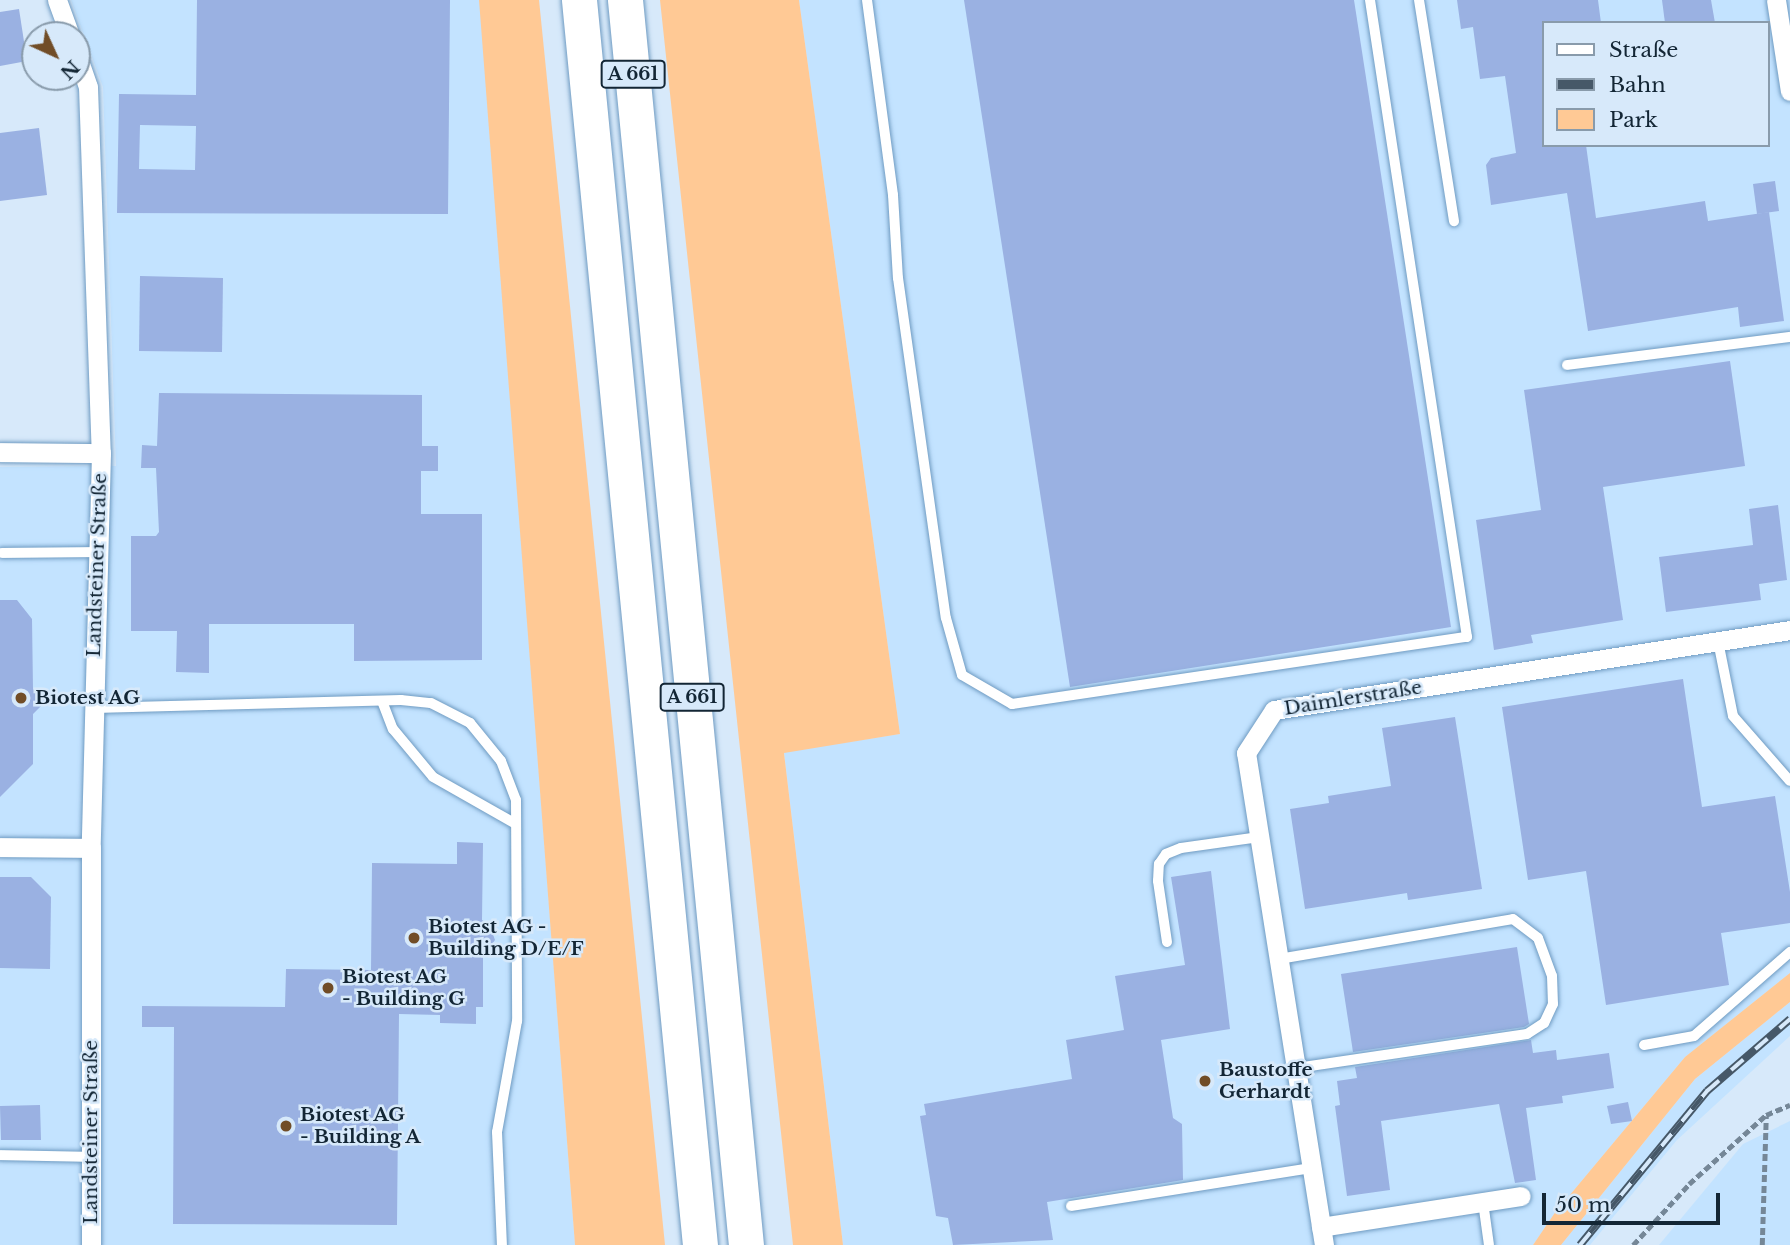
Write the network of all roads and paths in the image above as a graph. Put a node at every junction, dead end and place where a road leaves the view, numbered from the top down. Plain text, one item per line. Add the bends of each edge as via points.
1 (57, 0) edge
2 (579, 0) edge
3 (625, 0) edge
4 (867, 0) edge
5 (1370, 0) edge
6 (1419, 0) edge
7 (1776, 0) edge
8 (65, 21) edge
9 (88, 91) edge
10 (1790, 91) edge
11 (1454, 221) dead end
12 (1790, 337) edge
13 (1567, 365) dead end
14 (0, 453) edge
15 (101, 453) junction
16 (98, 552) junction
17 (2, 553) edge
18 (1790, 629) edge
19 (1718, 641) junction
20 (382, 701) junction
21 (93, 708) junction
22 (1790, 781) edge
23 (516, 824) junction
24 (1259, 837) junction
25 (0, 847) edge
26 (91, 848) junction
27 (1167, 942) dead end
28 (1790, 952) edge
29 (1279, 959) junction
30 (1644, 1045) dead end
31 (1296, 1068) junction
32 (1790, 1105) edge
33 (1766, 1115) junction
34 (0, 1155) edge
35 (93, 1157) junction
36 (1311, 1168) junction
37 (1521, 1196) dead end
38 (1483, 1202) junction
39 (1071, 1206) dead end
40 (1322, 1236) edge
41 (90, 1245) edge
42 (502, 1245) edge
43 (700, 1245) edge
44 (746, 1245) edge
45 (1489, 1245) edge
46 (1633, 1245) edge
47 (1762, 1245) edge

1 - 8 street
2 - 43 highway, A 661
3 - 44 highway, A 661
4 - 5 lane via 893,195 898,278 946,618 962,675 1012,704 1467,637
6 - 11 lane
7 - 10 street
9 - 15 street, Landsteiner Straße
12 - 13 lane
14 - 15 street
15 - 16 street, Landsteiner Straße
16 - 17 lane
16 - 21 street, Landsteiner Straße
18 - 19 street, Daimlerstraße
19 - 22 lane via 1733,716
19 - 24 street, Daimlerstraße via 1274,710 1246,753
20 - 21 lane
20 - 23 lane via 393,729 433,778
20 - 23 lane via 431,703 470,723 501,761 516,800
21 - 26 street, Landsteiner Straße
23 - 42 lane via 517,1021 498,1132
24 - 27 lane via 1166,854 1159,864 1158,881
24 - 29 street, Daimlerstraße
25 - 26 street
26 - 35 street, Landsteiner Straße
28 - 30 lane via 1694,1036
29 - 31 street, Daimlerstraße
29 - 31 lane via 1513,919 1538,938 1552,976 1553,1004 1544,1023 1527,1034
31 - 36 street, Daimlerstraße
32 - 33 path
33 - 46 path via 1689,1184
33 - 47 path
34 - 35 lane
35 - 41 street, Landsteiner Straße
36 - 39 lane
36 - 40 street, Daimlerstraße
37 - 38 street, Daimlerstraße
38 - 40 street, Daimlerstraße
38 - 45 lane

